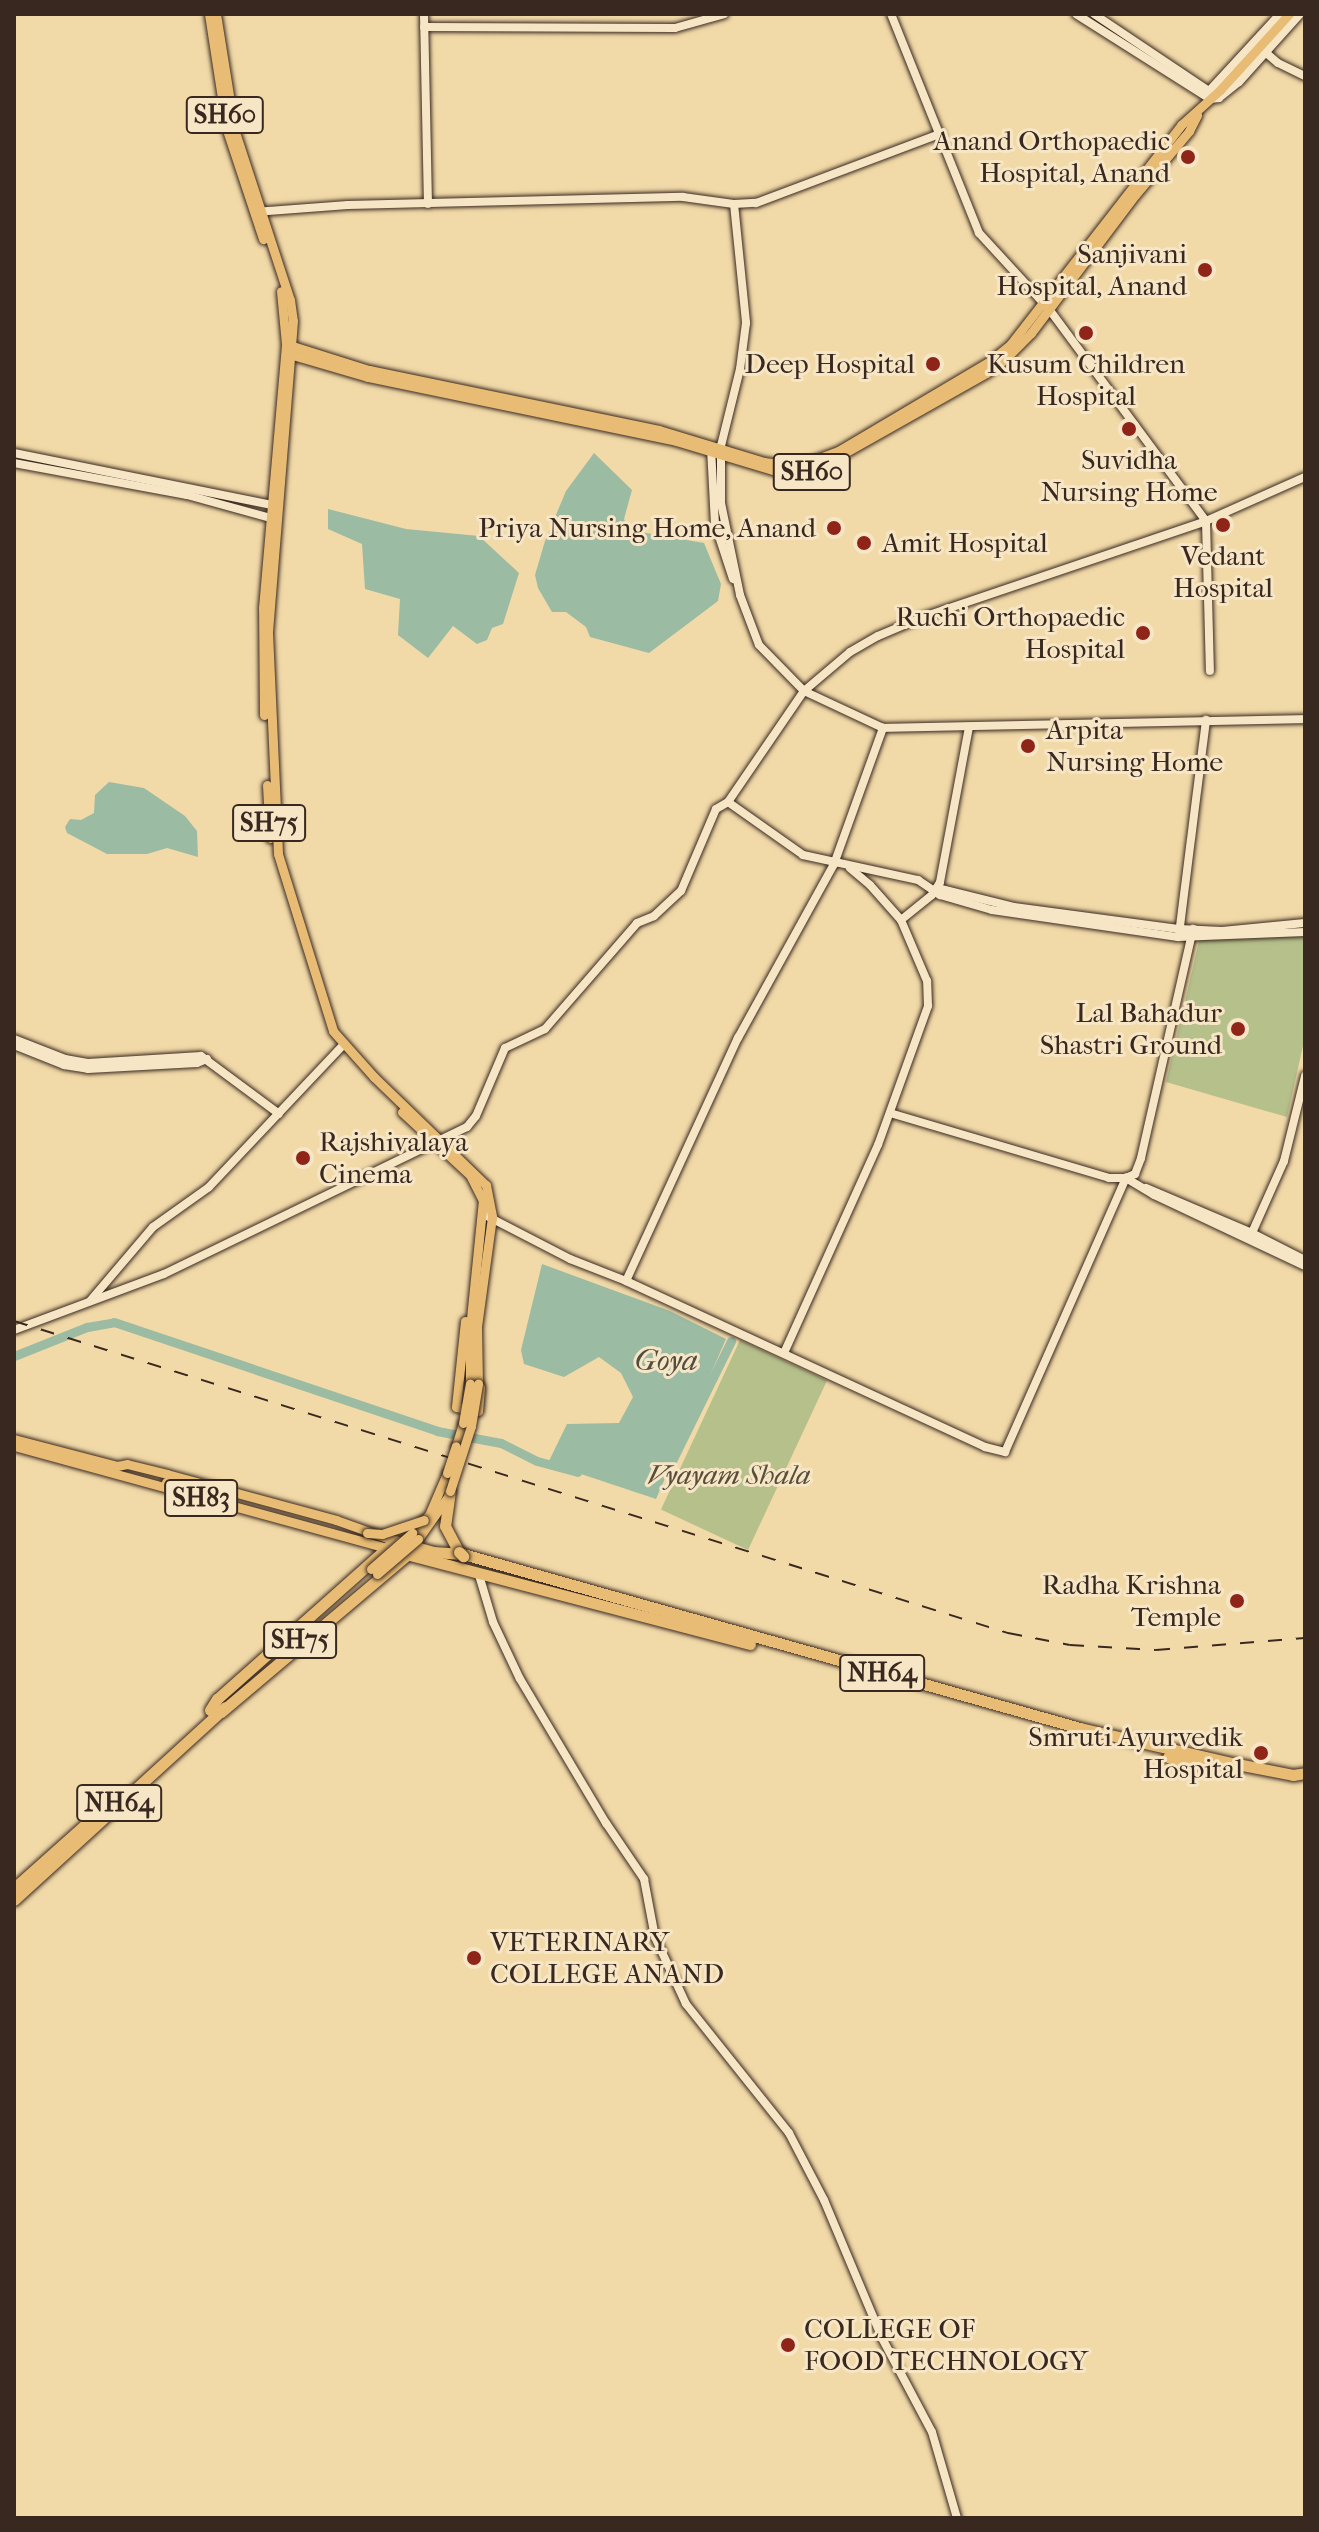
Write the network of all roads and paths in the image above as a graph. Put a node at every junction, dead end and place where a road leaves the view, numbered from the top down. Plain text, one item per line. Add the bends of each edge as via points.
1 (209, 14) edge
2 (216, 14) edge
3 (424, 14) edge
4 (724, 14) edge
5 (891, 14) edge
6 (1076, 14) edge
7 (1094, 14) edge
8 (1280, 14) edge
9 (1289, 14) edge
10 (1300, 14) edge
11 (424, 27) junction
12 (1264, 51) junction
13 (1305, 76) edge
14 (1211, 95) junction
15 (1200, 108) junction
16 (940, 134) junction
17 (428, 204) junction
18 (734, 204) junction
19 (258, 212) junction
20 (1047, 306) junction
21 (289, 350) junction
22 (716, 449) junction
23 (14, 453) edge
24 (14, 463) edge
25 (1305, 477) edge
26 (275, 505) junction
27 (274, 519) junction
28 (1206, 521) junction
29 (1210, 671) dead end
30 (804, 691) junction
31 (1305, 719) edge
32 (1206, 720) junction
33 (969, 727) junction
34 (883, 728) junction
35 (728, 802) junction
36 (834, 864) junction
37 (850, 868) junction
38 (936, 889) junction
39 (901, 920) junction
40 (1305, 923) edge
41 (1305, 932) edge
42 (1179, 933) junction
43 (1192, 933) junction
44 (14, 1039) edge
45 (14, 1045) edge
46 (342, 1046) junction
47 (207, 1059) junction
48 (1305, 1076) edge
49 (890, 1113) junction
50 (279, 1114) junction
51 (437, 1141) junction
52 (1126, 1178) junction
53 (486, 1217) junction
54 (1251, 1236) junction
55 (1305, 1260) edge
56 (1305, 1266) edge
57 (626, 1281) junction
58 (87, 1304) junction
59 (14, 1330) edge
60 (784, 1353) junction
61 (474, 1384) junction
62 (14, 1439) edge
63 (14, 1446) edge
64 (117, 1466) junction
65 (450, 1491) junction
66 (424, 1520) junction
67 (391, 1544) junction
68 (411, 1551) junction
69 (374, 1571) junction
70 (479, 1575) junction
71 (708, 1625) junction
72 (218, 1708) junction
73 (1170, 1754) junction
74 (1305, 1773) edge
75 (1305, 1781) edge
76 (14, 1888) edge
77 (14, 1900) edge
78 (957, 2518) edge

1 - 19 main road, SH60 via 227,130
2 - 19 main road, SH60 via 235,132
3 - 11 street
4 - 11 street via 675,28
5 - 16 street
6 - 14 street
7 - 14 street
8 - 14 street
9 - 14 main road, SH60
10 - 12 street
11 - 17 street
12 - 13 street
12 - 14 street via 1239,82 1219,98
14 - 15 main road, SH60
15 - 20 main road, SH60 via 1181,125
15 - 20 main road, SH60 via 1189,131
16 - 18 street via 756,203
16 - 20 street via 979,233
17 - 18 street via 683,197
17 - 19 street
18 - 22 street via 746,323 740,369
19 - 21 main road, SH60 via 283,299
20 - 22 main road, SH60 via 990,361 822,458 786,467
20 - 28 street
21 - 22 main road, SH60 via 599,416
21 - 26 main road, SH75
22 - 30 street via 740,595 759,645
23 - 26 street
24 - 27 street via 187,495
25 - 28 street
26 - 27 main road, SH75
27 - 46 main road, SH75 via 261,632 272,849 312,990 324,1023
28 - 29 street
28 - 30 street via 878,636
30 - 34 street
30 - 35 street
31 - 32 street
32 - 33 street
32 - 42 street
33 - 34 street
33 - 38 street
34 - 36 street
35 - 36 street via 803,855
35 - 51 street via 716,809 705,827 681,891 654,916 637,923 545,1029 505,1048 476,1116 467,1127
36 - 37 street
36 - 57 street via 738,1038
37 - 38 street via 918,880
37 - 39 street
38 - 39 street
38 - 42 street via 966,904 1013,914
39 - 49 street via 929,993 927,1015
40 - 43 street
41 - 43 street
42 - 43 street
43 - 52 street via 1141,1158 1135,1174
44 - 47 street via 88,1063
45 - 47 street via 88,1069
46 - 50 street
46 - 51 main road, SH75
47 - 50 street
48 - 54 street via 1284,1161
49 - 52 street via 1109,1178
49 - 60 street
50 - 58 street via 209,1187 153,1227
51 - 53 main road, SH75 via 470,1175
51 - 58 street via 164,1274
52 - 54 street
52 - 60 street via 1005,1452
53 - 53 main road via 495,1232 480,1328 478,1411 456,1407 476,1232
53 - 57 street
53 - 61 main road, SH75
54 - 55 street
54 - 56 street
57 - 60 street
58 - 59 street
61 - 65 main road, SH75, bridge via 471,1426
61 - 66 main road, SH75, bridge via 447,1473
62 - 64 main road, SH83
63 - 67 main road, SH83
64 - 66 main road, bridge via 367,1533 382,1534
64 - 67 main road, SH83 via 127,1464 336,1520
65 - 69 main road, SH75, bridge via 423,1534
65 - 71 highway, bridge via 446,1530 463,1556 679,1623
66 - 69 main road, SH75, bridge
67 - 68 highway, NH64
67 - 72 highway via 217,1699
68 - 70 highway, NH64
68 - 71 highway, NH64 via 463,1554
68 - 72 highway via 228,1709
69 - 72 main road, SH75
70 - 73 highway, NH64
70 - 78 street via 493,1622 520,1679 644,1879 655,1937 686,2004 782,2123 824,2200 882,2338 932,2432
71 - 73 highway, NH64
72 - 76 highway, NH64
72 - 77 highway, NH64
73 - 74 highway, NH64
73 - 75 highway, NH64

